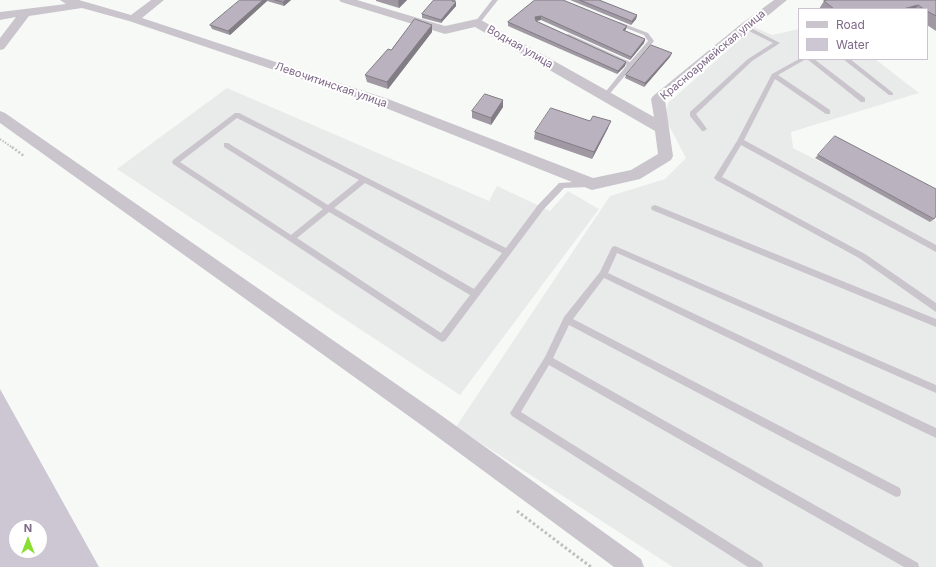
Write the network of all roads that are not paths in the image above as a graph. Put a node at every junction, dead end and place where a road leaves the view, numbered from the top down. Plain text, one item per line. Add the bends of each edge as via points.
1 (66, 0) edge
2 (158, 0) edge
3 (345, 0) edge
4 (495, 0) edge
5 (781, 0) edge
6 (82, 5) junction
7 (25, 12) junction
8 (0, 16) edge
9 (133, 19) junction
10 (612, 20) edge
11 (477, 23) junction
12 (745, 27) junction
13 (560, 32) edge
14 (0, 46) edge
15 (801, 60) edge
16 (811, 60) edge
17 (847, 60) edge
18 (632, 64) junction
19 (774, 75) junction
20 (891, 94) dead end
21 (605, 96) junction
22 (863, 100) dead end
23 (828, 112) dead end
24 (0, 116) edge
25 (662, 128) junction
26 (704, 129) dead end
27 (740, 141) junction
28 (226, 145) dead end
29 (364, 180) junction
30 (592, 184) junction
31 (328, 208) junction
32 (655, 208) dead end
33 (291, 238) junction
34 (936, 249) edge
35 (506, 252) junction
36 (603, 274) junction
37 (475, 294) junction
38 (936, 308) edge
39 (567, 320) junction
40 (936, 323) edge
41 (548, 360) junction
42 (936, 389) edge
43 (936, 433) edge
44 (896, 492) dead end
45 (633, 567) edge
46 (758, 567) edge
47 (914, 567) edge

1 - 6 street, Левочитинская улица
2 - 9 street
3 - 11 street, Водная улица via 444,30
4 - 11 lane
5 - 12 street, Красноармейская улица
6 - 7 street
6 - 9 street, Левочитинская улица
7 - 8 street
7 - 14 street
9 - 30 street, Левочитинская улица via 383,102
10 - 18 lane via 646,34 651,41
11 - 21 street, Водная улица
12 - 25 street, Красноармейская улица via 658,99
12 - 26 lane via 777,43 750,60 692,114
13 - 18 lane
15 - 19 lane
16 - 22 lane
17 - 20 lane
18 - 21 lane
19 - 23 lane
19 - 27 lane
21 - 25 street, Водная улица
24 - 45 street via 431,420
25 - 30 street, Красноармейская улица via 666,156 635,175
27 - 34 lane
27 - 38 lane via 718,178 862,256
28 - 31 lane
29 - 31 lane
29 - 33 lane via 237,115 175,162
29 - 35 lane
30 - 35 lane via 562,185 541,206
31 - 33 lane
31 - 37 lane
32 - 40 lane
33 - 37 lane via 442,338
35 - 37 lane
36 - 39 lane
36 - 42 lane via 615,249
36 - 43 lane
39 - 41 lane
39 - 44 lane
41 - 46 lane via 515,414
41 - 47 lane

